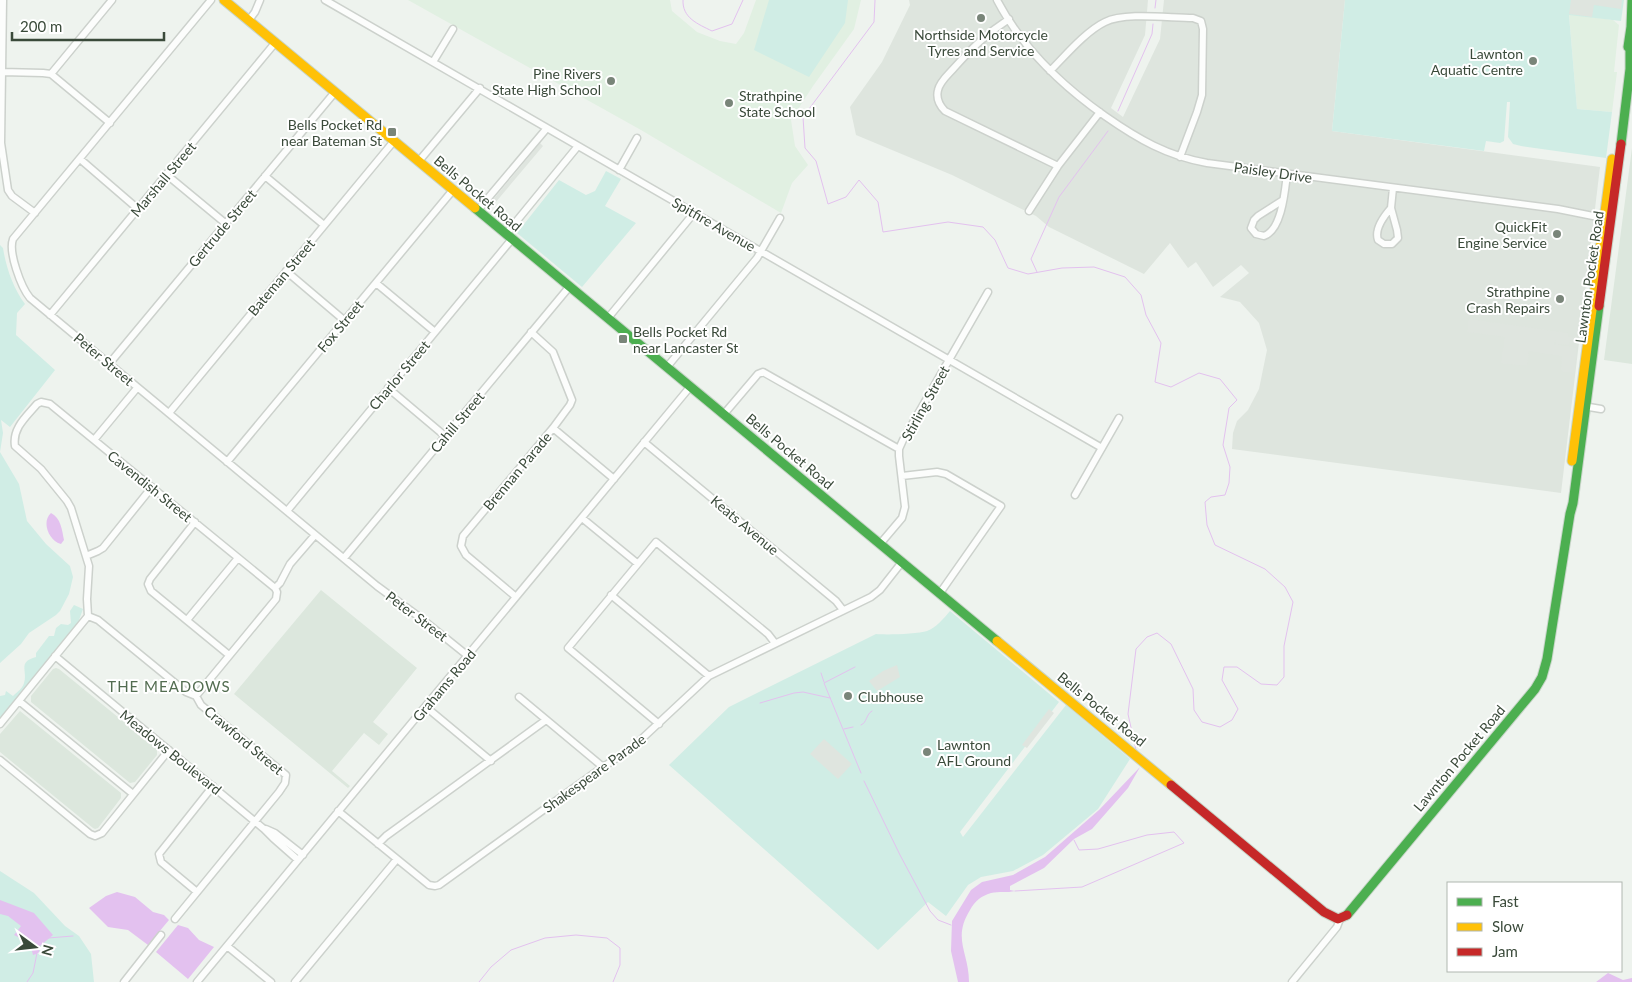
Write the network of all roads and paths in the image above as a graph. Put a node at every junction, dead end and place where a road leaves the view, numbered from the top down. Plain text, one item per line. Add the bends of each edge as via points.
1 (3, 0) edge
2 (112, 0) edge
3 (211, 0) edge
4 (224, 0) edge
5 (260, 0) edge
6 (325, 0) edge
7 (997, 0) edge
8 (1632, 0) edge
9 (1009, 19) junction
10 (249, 20) junction
11 (1632, 27) edge
12 (453, 29) dead end
13 (275, 43) junction
14 (1630, 43) junction
15 (433, 62) junction
16 (1631, 63) edge
17 (1050, 71) junction
18 (2, 72) junction
19 (51, 74) junction
20 (480, 88) junction
21 (1627, 90) edge
22 (335, 92) junction
23 (1629, 104) edge
24 (1100, 112) junction
25 (110, 123) junction
26 (547, 128) junction
27 (637, 138) dead end
28 (394, 141) junction
29 (578, 146) junction
30 (1180, 157) junction
31 (80, 159) junction
32 (419, 161) junction
33 (1058, 166) junction
34 (619, 170) junction
35 (1287, 174) junction
36 (167, 175) junction
37 (265, 176) junction
38 (1393, 188) junction
39 (453, 190) junction
40 (1283, 200) junction
41 (1391, 208) junction
42 (138, 209) junction
43 (478, 210) junction
44 (1029, 211) dead end
45 (35, 213) junction
46 (694, 213) junction
47 (780, 218) dead end
48 (1607, 219) junction
49 (226, 224) junction
50 (324, 225) junction
51 (509, 236) junction
52 (761, 252) junction
53 (286, 271) junction
54 (376, 283) junction
55 (570, 286) junction
56 (988, 292) dead end
57 (50, 315) junction
58 (608, 318) junction
59 (345, 320) junction
60 (434, 332) junction
61 (531, 332) junction
62 (948, 360) junction
63 (110, 364) junction
64 (667, 367) junction
65 (690, 387) junction
66 (137, 388) junction
67 (388, 388) junction
68 (1582, 406) junction
69 (1601, 409) dead end
70 (169, 413) junction
71 (724, 414) junction
72 (1119, 418) dead end
73 (553, 428) junction
74 (445, 436) junction
75 (94, 440) junction
76 (644, 442) junction
77 (1102, 448) junction
78 (899, 449) junction
79 (227, 462) junction
80 (902, 476) junction
81 (614, 479) junction
82 (152, 488) junction
83 (1075, 495) dead end
84 (287, 511) junction
85 (582, 518) junction
86 (195, 522) junction
87 (315, 535) junction
88 (880, 544) junction
89 (86, 556) junction
90 (238, 558) junction
91 (344, 558) junction
92 (902, 562) junction
93 (638, 563) junction
94 (275, 588) junction
95 (940, 593) junction
96 (612, 595) junction
97 (516, 597) junction
98 (843, 610) junction
99 (88, 616) junction
100 (187, 620) junction
101 (775, 643) junction
102 (229, 655) junction
103 (55, 656) junction
104 (468, 656) junction
105 (709, 676) junction
106 (196, 696) junction
107 (519, 697) dead end
108 (18, 701) junction
109 (426, 707) junction
110 (546, 720) junction
111 (0, 724) edge
112 (658, 724) junction
113 (169, 750) junction
114 (0, 760) edge
115 (491, 761) junction
116 (603, 767) junction
117 (213, 786) junction
118 (133, 794) junction
119 (338, 811) junction
120 (255, 821) junction
121 (378, 844) junction
122 (300, 858) junction
123 (397, 859) junction
124 (197, 892) junction
125 (175, 919) dead end
126 (1340, 919) junction
127 (161, 936) dead end
128 (227, 946) junction
129 (124, 982) edge
130 (197, 982) edge
131 (271, 982) edge
132 (295, 982) edge
133 (1292, 982) edge

1 - 18 street
2 - 19 street
3 - 25 street, Peter Street
4 - 10 main road, Bells Pocket Road
5 - 10 street
6 - 15 street, Spitfire Avenue
7 - 9 street, Paisley Drive
8 - 11 main road, Lawnton Pocket Road
9 - 17 street, Paisley Drive
9 - 33 street via 978,42 942,82 938,99 946,111
10 - 13 main road, Bells Pocket Road
11 - 14 main road, Lawnton Pocket Road
12 - 15 street
13 - 22 main road, Bells Pocket Road
13 - 36 street, Marshall Street
14 - 16 main road, Lawnton Pocket Road
14 - 21 main road, Lawnton Pocket Road
15 - 20 street, Spitfire Avenue
16 - 21 main road, Lawnton Pocket Road
17 - 24 street, Paisley Drive
17 - 30 street via 1089,33 1114,19 1193,18 1201,21 1202,95
18 - 19 street
18 - 45 street via 1,143 8,190
19 - 25 street
20 - 26 street, Spitfire Avenue
20 - 32 street
21 - 23 main road, Lawnton Pocket Road
21 - 48 main road, Lawnton Pocket Road
22 - 28 main road, Bells Pocket Road
22 - 37 street, Gertrude Street
23 - 48 main road, Lawnton Pocket Road
24 - 30 street, Paisley Drive via 1138,139
24 - 33 street
25 - 31 street, Peter Street
26 - 29 street, Spitfire Avenue
26 - 43 street
27 - 34 street
28 - 32 main road, Bells Pocket Road
28 - 50 street, Bateman Street
29 - 34 street, Spitfire Avenue
29 - 51 street, Charlor Street
30 - 35 street, Paisley Drive
31 - 42 street
31 - 45 street, Peter Street
32 - 39 main road, Bells Pocket Road
33 - 44 street
34 - 46 street, Spitfire Avenue
35 - 38 street, Paisley Drive
35 - 40 street
36 - 42 street, Marshall Street
36 - 49 street
37 - 49 street, Gertrude Street
37 - 50 street
38 - 41 street
38 - 48 street, Paisley Drive via 1558,209
39 - 43 main road, Bells Pocket Road
39 - 54 street, Fox Street
40 - 40 street via 1272,231 1264,236 1256,234 1251,228 1254,220
41 - 41 street via 1398,238 1388,244 1378,240 1376,234
42 - 57 street, Marshall Street
43 - 51 main road, Bells Pocket Road
45 - 57 street, Peter Street via 13,239 11,252 24,292
46 - 52 street, Spitfire Avenue
46 - 58 street
47 - 52 street
48 - 68 main road, Lawnton Pocket Road
49 - 63 street, Gertrude Street
50 - 53 street, Bateman Street
51 - 55 main road, Bells Pocket Road
51 - 60 street, Charlor Street
52 - 62 street, Spitfire Avenue
52 - 64 street
53 - 59 street
53 - 70 street, Bateman Street
54 - 59 street, Fox Street
54 - 60 street
55 - 58 main road, Bells Pocket Road
55 - 61 street, Cahill Street
56 - 62 street, Stirling Street
57 - 63 street, Peter Street
58 - 64 main road, Bells Pocket Road
59 - 79 street, Fox Street
60 - 67 street, Charlor Street
61 - 73 street, Brennan Parade via 553,352 571,395 570,405
61 - 74 street, Cahill Street
62 - 77 street, Spitfire Avenue
62 - 78 street, Stirling Street
63 - 66 street, Peter Street
64 - 65 main road, Bells Pocket Road
65 - 71 main road, Bells Pocket Road
65 - 76 street, Grahams Road
66 - 70 street, Peter Street
66 - 75 street
67 - 74 street
67 - 84 street, Charlor Street
68 - 69 street
68 - 126 main road, Lawnton Pocket Road via 1573,458 1570,514 1560,584 1547,658 1539,682 1348,914
70 - 79 street, Peter Street
71 - 78 street via 763,372
71 - 88 main road, Bells Pocket Road
72 - 77 street
73 - 81 street
73 - 97 street, Brennan Parade via 463,536 462,551
74 - 91 street, Cahill Street
75 - 82 street, Cavendish Street
75 - 89 street, Cavendish Street via 46,402 37,404 25,418 17,428 14,440 14,446 41,469 67,501
76 - 81 street, Grahams Road
76 - 98 street, Keats Avenue via 836,600
77 - 83 street
78 - 80 street, Stirling Street
79 - 84 street, Peter Street
80 - 88 street, Stirling Street via 905,512
80 - 95 street via 946,474 1000,506
81 - 85 street, Grahams Road
82 - 86 street, Cavendish Street
82 - 89 street via 103,548
84 - 87 street, Peter Street
85 - 93 street
85 - 97 street, Grahams Road
86 - 90 street, Cavendish Street
86 - 100 street via 148,584 151,591
87 - 91 street, Peter Street
87 - 94 street
88 - 92 main road, Bells Pocket Road
89 - 99 street via 89,570
90 - 94 street, Cavendish Street
90 - 100 street
91 - 104 street, Peter Street
92 - 95 main road, Bells Pocket Road
92 - 98 street, Shakespeare Parade via 880,590
93 - 96 street
93 - 101 street via 656,542
94 - 102 street via 276,599
95 - 126 main road, Bells Pocket Road via 1329,916
96 - 105 street
96 - 112 street via 568,648
97 - 104 street, Grahams Road
98 - 101 street, Shakespeare Parade
99 - 103 street
99 - 106 street, Crawford Street via 98,620 186,692
100 - 102 street
101 - 105 street, Shakespeare Parade
102 - 106 street
103 - 108 street
103 - 113 street, Meadows Boulevard
104 - 109 street, Grahams Road
105 - 112 street, Shakespeare Parade
106 - 120 street, Crawford Street via 201,704 286,775 286,783
107 - 110 street
108 - 111 street
108 - 118 street
109 - 115 street
109 - 119 street, Grahams Road
110 - 115 street
110 - 116 street
112 - 116 street, Shakespeare Parade via 632,748
113 - 117 street, Meadows Boulevard
113 - 118 street
114 - 118 street via 93,836 102,833
115 - 121 street
116 - 123 street, Shakespeare Parade via 439,885 429,885
117 - 120 street, Meadows Boulevard
117 - 124 street via 159,854 161,862
119 - 121 street, Shakespeare Parade
119 - 122 street, Grahams Road
120 - 122 street, Meadows Boulevard
120 - 124 street, Crawford Street
121 - 123 street, Shakespeare Parade
122 - 128 street, Grahams Road
123 - 132 street
124 - 125 street, Crawford Street
126 - 133 street, Lawnton Pocket Road
127 - 129 street
128 - 130 street, Grahams Road
128 - 131 street

